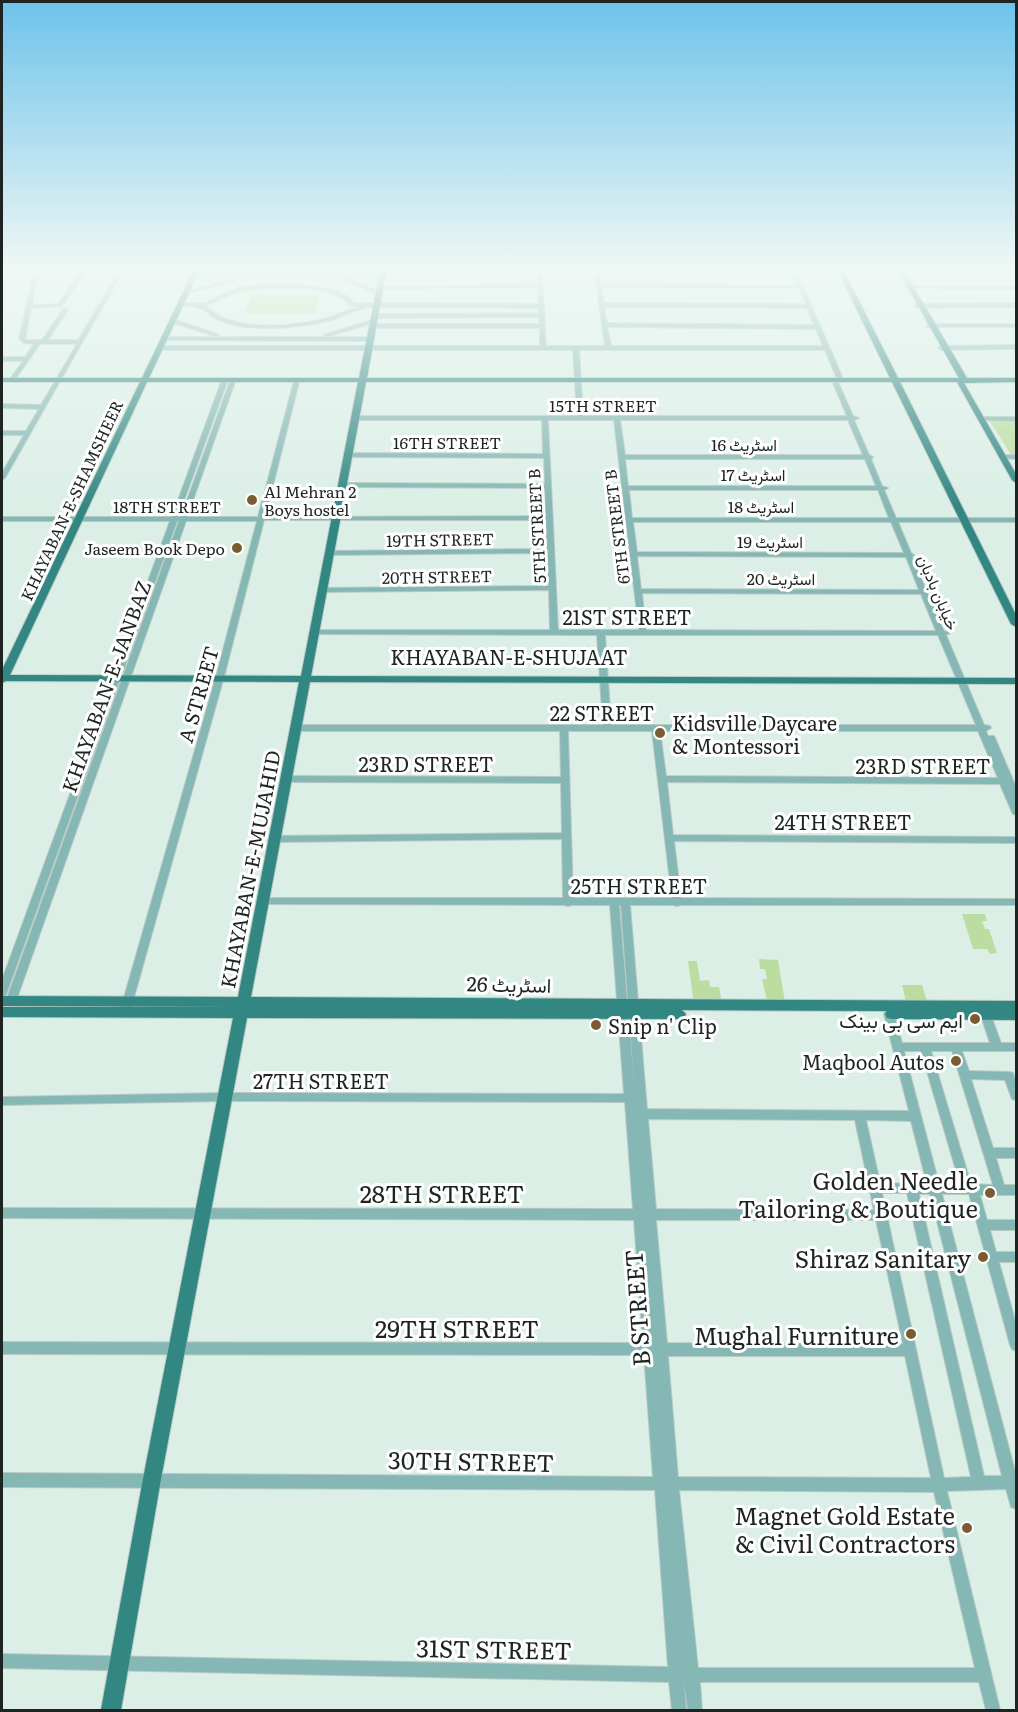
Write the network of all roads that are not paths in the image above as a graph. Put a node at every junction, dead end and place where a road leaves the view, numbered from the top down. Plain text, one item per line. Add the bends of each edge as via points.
1 (37, 347) edge
2 (78, 347) edge
3 (206, 347) edge
4 (368, 347) edge
5 (538, 347) edge
6 (543, 347) joint
7 (576, 347) junction
8 (608, 347) joint
9 (882, 347) edge
10 (1017, 347) edge
11 (160, 348) joint
12 (823, 348) joint
13 (943, 348) joint
14 (2, 359) edge
15 (27, 359) junction
16 (12, 380) junction
17 (2, 381) edge
18 (58, 381) junction
19 (143, 381) junction
20 (362, 381) junction
21 (578, 381) junction
22 (837, 381) junction
23 (900, 381) junction
24 (228, 382) junction
25 (296, 382) junction
26 (963, 382) junction
27 (1013, 382) edge
28 (2, 406) edge
29 (44, 406) junction
30 (355, 418) junction
31 (545, 418) junction
32 (580, 418) junction
33 (617, 418) junction
34 (853, 418) junction
35 (984, 419) junction
36 (1017, 419) edge
37 (2, 433) edge
38 (28, 433) junction
39 (348, 455) junction
40 (546, 456) junction
41 (622, 457) junction
42 (870, 457) junction
43 (1010, 457) edge
44 (1017, 470) edge
45 (2, 476) edge
46 (1017, 480) edge
47 (342, 485) junction
48 (548, 486) junction
49 (625, 488) junction
50 (883, 488) junction
51 (549, 518) junction
52 (2, 519) edge
53 (261, 519) junction
54 (336, 519) junction
55 (80, 520) junction
56 (179, 520) junction
57 (629, 520) junction
58 (895, 520) junction
59 (970, 520) junction
60 (1017, 520) edge
61 (551, 551) junction
62 (329, 554) junction
63 (633, 554) junction
64 (910, 555) junction
65 (552, 588) junction
66 (322, 590) junction
67 (638, 591) junction
68 (927, 592) junction
69 (1017, 605) edge
70 (1017, 624) edge
71 (314, 632) junction
72 (554, 632) junction
73 (601, 632) junction
74 (643, 632) junction
75 (944, 633) junction
76 (121, 675) junction
77 (1017, 675) edge
78 (2, 676) edge
79 (220, 676) junction
80 (305, 676) junction
81 (604, 676) junction
82 (962, 677) junction
83 (1017, 681) edge
84 (296, 728) junction
85 (984, 728) junction
86 (564, 729) junction
87 (607, 729) junction
88 (656, 729) junction
89 (286, 779) junction
90 (662, 779) junction
91 (565, 780) junction
92 (1006, 782) junction
93 (1017, 796) edge
94 (1017, 812) edge
95 (566, 836) junction
96 (670, 838) junction
97 (274, 839) junction
98 (1017, 840) edge
99 (262, 901) junction
100 (619, 902) junction
101 (1017, 902) edge
102 (568, 903) junction
103 (677, 903) junction
104 (5, 998) edge
105 (1017, 1006) edge
106 (126, 1007) junction
107 (242, 1007) junction
108 (628, 1009) junction
109 (984, 1011) junction
110 (2, 1012) edge
111 (889, 1014) junction
112 (1017, 1015) edge
113 (898, 1047) junction
114 (926, 1047) junction
115 (956, 1047) junction
116 (998, 1047) junction
117 (1017, 1047) edge
118 (965, 1075) junction
119 (1017, 1096) edge
120 (225, 1097) junction
121 (636, 1098) junction
122 (2, 1101) edge
123 (643, 1114) junction
124 (860, 1116) junction
125 (916, 1116) junction
126 (989, 1153) junction
127 (1017, 1153) edge
128 (876, 1188) junction
129 (912, 1189) junction
130 (936, 1189) junction
131 (970, 1189) junction
132 (1000, 1190) junction
133 (1017, 1190) edge
134 (203, 1212) junction
135 (2, 1213) edge
136 (646, 1214) junction
137 (882, 1215) junction
138 (983, 1225) junction
139 (1017, 1225) edge
140 (992, 1257) junction
141 (1017, 1257) edge
142 (1017, 1345) edge
143 (2, 1348) edge
144 (177, 1348) junction
145 (911, 1350) junction
146 (656, 1351) junction
147 (152, 1479) junction
148 (2, 1480) edge
149 (1014, 1482) edge
150 (666, 1484) junction
151 (979, 1484) junction
152 (939, 1485) junction
153 (1017, 1502) edge
154 (2, 1661) edge
155 (120, 1662) junction
156 (684, 1675) junction
157 (985, 1675) junction
158 (111, 1710) edge
159 (679, 1710) edge
160 (695, 1710) edge
161 (993, 1710) edge

1 - 15 street
2 - 18 street
3 - 11 street
4 - 20 main road, KHAYABAN-E-MUJAHID
5 - 6 street
6 - 7 street
7 - 8 street
7 - 21 street
8 - 12 street
9 - 23 main road
10 - 13 street
11 - 19 main road, KHAYABAN-E-SHAMSHEER
12 - 22 street, خیابان بادبان
13 - 26 main road
14 - 15 street
15 - 16 street
16 - 17 main road
16 - 18 main road
17 - 18 main road
18 - 19 main road
18 - 29 street
19 - 20 main road
19 - 24 main road
19 - 55 main road, KHAYABAN-E-SHAMSHEER
20 - 21 main road
20 - 25 main road
20 - 30 main road, KHAYABAN-E-MUJAHID
21 - 22 main road
21 - 32 street
22 - 23 main road
22 - 34 street, خیابان بادبان
23 - 26 main road
23 - 59 main road
24 - 25 main road
24 - 56 street, KHAYABAN-E-JANBAZ
25 - 53 street, A STREET
26 - 27 main road
26 - 35 main road
28 - 29 street
29 - 38 street
30 - 31 street, 15TH STREET
30 - 39 main road, KHAYABAN-E-MUJAHID
31 - 32 street, 15TH STREET
31 - 40 street, 5TH STREET B
32 - 33 street, 15TH STREET
33 - 34 street, 15TH STREET
33 - 41 street, 6TH STREET B
34 - 42 street, خیابان بادبان
35 - 36 street
35 - 43 main road
37 - 38 street
38 - 45 street
39 - 40 street, 16TH STREET
39 - 47 main road, KHAYABAN-E-MUJAHID
40 - 48 street, 5TH STREET B
41 - 42 street, اسٹریٹ 16
41 - 49 street, 6TH STREET B
42 - 50 street, خیابان بادبان
43 - 44 main road
43 - 46 main road
47 - 48 street
47 - 54 main road, KHAYABAN-E-MUJAHID
48 - 51 street, 5TH STREET B
49 - 50 street, اسٹریٹ 17
49 - 57 street, 6TH STREET B
50 - 58 street, خیابان بادبان
51 - 54 street, 18TH STREET
51 - 61 street, 5TH STREET B
52 - 55 street, 18TH STREET
53 - 54 street, 18TH STREET
53 - 56 street, 18TH STREET
53 - 79 street, A STREET
54 - 62 main road, KHAYABAN-E-MUJAHID
55 - 56 street, 18TH STREET
55 - 78 main road, KHAYABAN-E-SHAMSHEER
56 - 76 street, KHAYABAN-E-JANBAZ
57 - 58 street, اسٹریٹ 18
57 - 63 street, 6TH STREET B
58 - 59 street, اسٹریٹ 18
58 - 64 street, خیابان بادبان
59 - 60 street, اسٹریٹ 18
59 - 69 main road
59 - 70 main road
61 - 62 street, 19TH STREET
61 - 65 street, 5TH STREET B
62 - 66 main road, KHAYABAN-E-MUJAHID
63 - 64 street, اسٹریٹ 19
63 - 67 street, 6TH STREET B
64 - 68 street, خیابان بادبان
65 - 66 street, 20TH STREET
65 - 72 street, 5TH STREET B
66 - 71 main road, KHAYABAN-E-MUJAHID
67 - 68 street, اسٹریٹ 20
67 - 74 street, 6TH STREET B
68 - 75 street, خیابان بادبان
71 - 72 street, 21ST STREET
71 - 80 main road, KHAYABAN-E-MUJAHID
72 - 73 street, 21ST STREET
73 - 74 street, 21ST STREET
73 - 81 street
74 - 75 street, 21ST STREET
75 - 82 street, خیابان بادبان
76 - 78 main road, KHAYABAN-E-SHUJAAT
76 - 79 main road, KHAYABAN-E-SHUJAAT
76 - 104 street, KHAYABAN-E-JANBAZ
76 - 104 street, KHAYABAN-E-JANBAZ
77 - 82 main road, KHAYABAN-E-SHUJAAT
79 - 80 main road, KHAYABAN-E-SHUJAAT
79 - 106 street, A STREET
80 - 81 main road, KHAYABAN-E-SHUJAAT
80 - 84 main road, KHAYABAN-E-MUJAHID
81 - 82 main road, KHAYABAN-E-SHUJAAT
81 - 87 street
82 - 83 main road, KHAYABAN-E-SHUJAAT
82 - 85 street, خیابان بادبان
84 - 86 street, 22 STREET
84 - 89 main road, KHAYABAN-E-MUJAHID
85 - 88 street, 22 STREET
85 - 92 street, خیابان بادبان
86 - 87 street, 22 STREET
86 - 91 street
87 - 88 street, 22 STREET
88 - 90 street
89 - 91 street, 23RD STREET
89 - 97 main road, KHAYABAN-E-MUJAHID
90 - 92 street, 23RD STREET
90 - 96 street
91 - 95 street
92 - 93 street, خیابان بادبان
92 - 94 street, خیابان بادبان
95 - 97 street
95 - 102 street
96 - 98 street, 24TH STREET
96 - 103 street
97 - 99 main road, KHAYABAN-E-MUJAHID
99 - 102 street, 25TH STREET
99 - 107 main road, KHAYABAN-E-MUJAHID
100 - 102 street, 25TH STREET
100 - 103 street, 25TH STREET
100 - 108 street, B STREET
101 - 103 street, 25TH STREET
104 - 106 main road, اسٹریٹ 26
105 - 109 main road, اسٹریٹ 26
106 - 107 main road, اسٹریٹ 26
106 - 110 main road, اسٹریٹ 26
107 - 108 main road, اسٹریٹ 26
107 - 120 main road, KHAYABAN-E-MUJAHID
108 - 109 main road, اسٹریٹ 26
108 - 111 main road, اسٹریٹ 26
108 - 121 street, B STREET
109 - 111 main road, اسٹریٹ 26
109 - 112 main road, اسٹریٹ 26
109 - 116 street
111 - 113 street
113 - 114 street
113 - 125 street
114 - 115 street
114 - 131 street
115 - 116 street
115 - 118 street
116 - 117 street
118 - 119 street via 1008,1076
118 - 126 street
120 - 121 street, 27TH STREET
120 - 122 street, 27TH STREET
120 - 134 main road, KHAYABAN-E-MUJAHID
121 - 123 street, B STREET
121 - 136 street, B STREET
123 - 124 street
123 - 136 street, B STREET
124 - 125 street
124 - 128 street
125 - 130 street
126 - 127 street
126 - 132 street
128 - 129 street
128 - 137 street
129 - 130 street
129 - 151 street
130 - 131 street
130 - 149 street
131 - 132 street
131 - 138 street
132 - 133 street
134 - 135 street, 28TH STREET
134 - 136 street, 28TH STREET
134 - 144 main road, KHAYABAN-E-MUJAHID
136 - 137 street, 28TH STREET
136 - 146 street, B STREET
137 - 145 street
138 - 139 street
138 - 140 street
140 - 141 street
140 - 142 street
143 - 144 street, 29TH STREET
144 - 146 street, 29TH STREET
144 - 147 main road, KHAYABAN-E-MUJAHID
145 - 146 street, 29TH STREET
145 - 152 street
146 - 150 street, B STREET
147 - 148 street, 30TH STREET
147 - 150 street, 30TH STREET
147 - 155 main road, KHAYABAN-E-MUJAHID
149 - 151 street, 30TH STREET
149 - 153 street
150 - 152 street, 30TH STREET
150 - 156 street, B STREET
151 - 152 street, 30TH STREET
152 - 157 street
154 - 155 street, 31ST STREET
155 - 156 street, 31ST STREET
155 - 158 main road, KHAYABAN-E-MUJAHID
156 - 157 street, 31ST STREET
156 - 159 street, B STREET
156 - 160 street, B STREET
157 - 161 street

